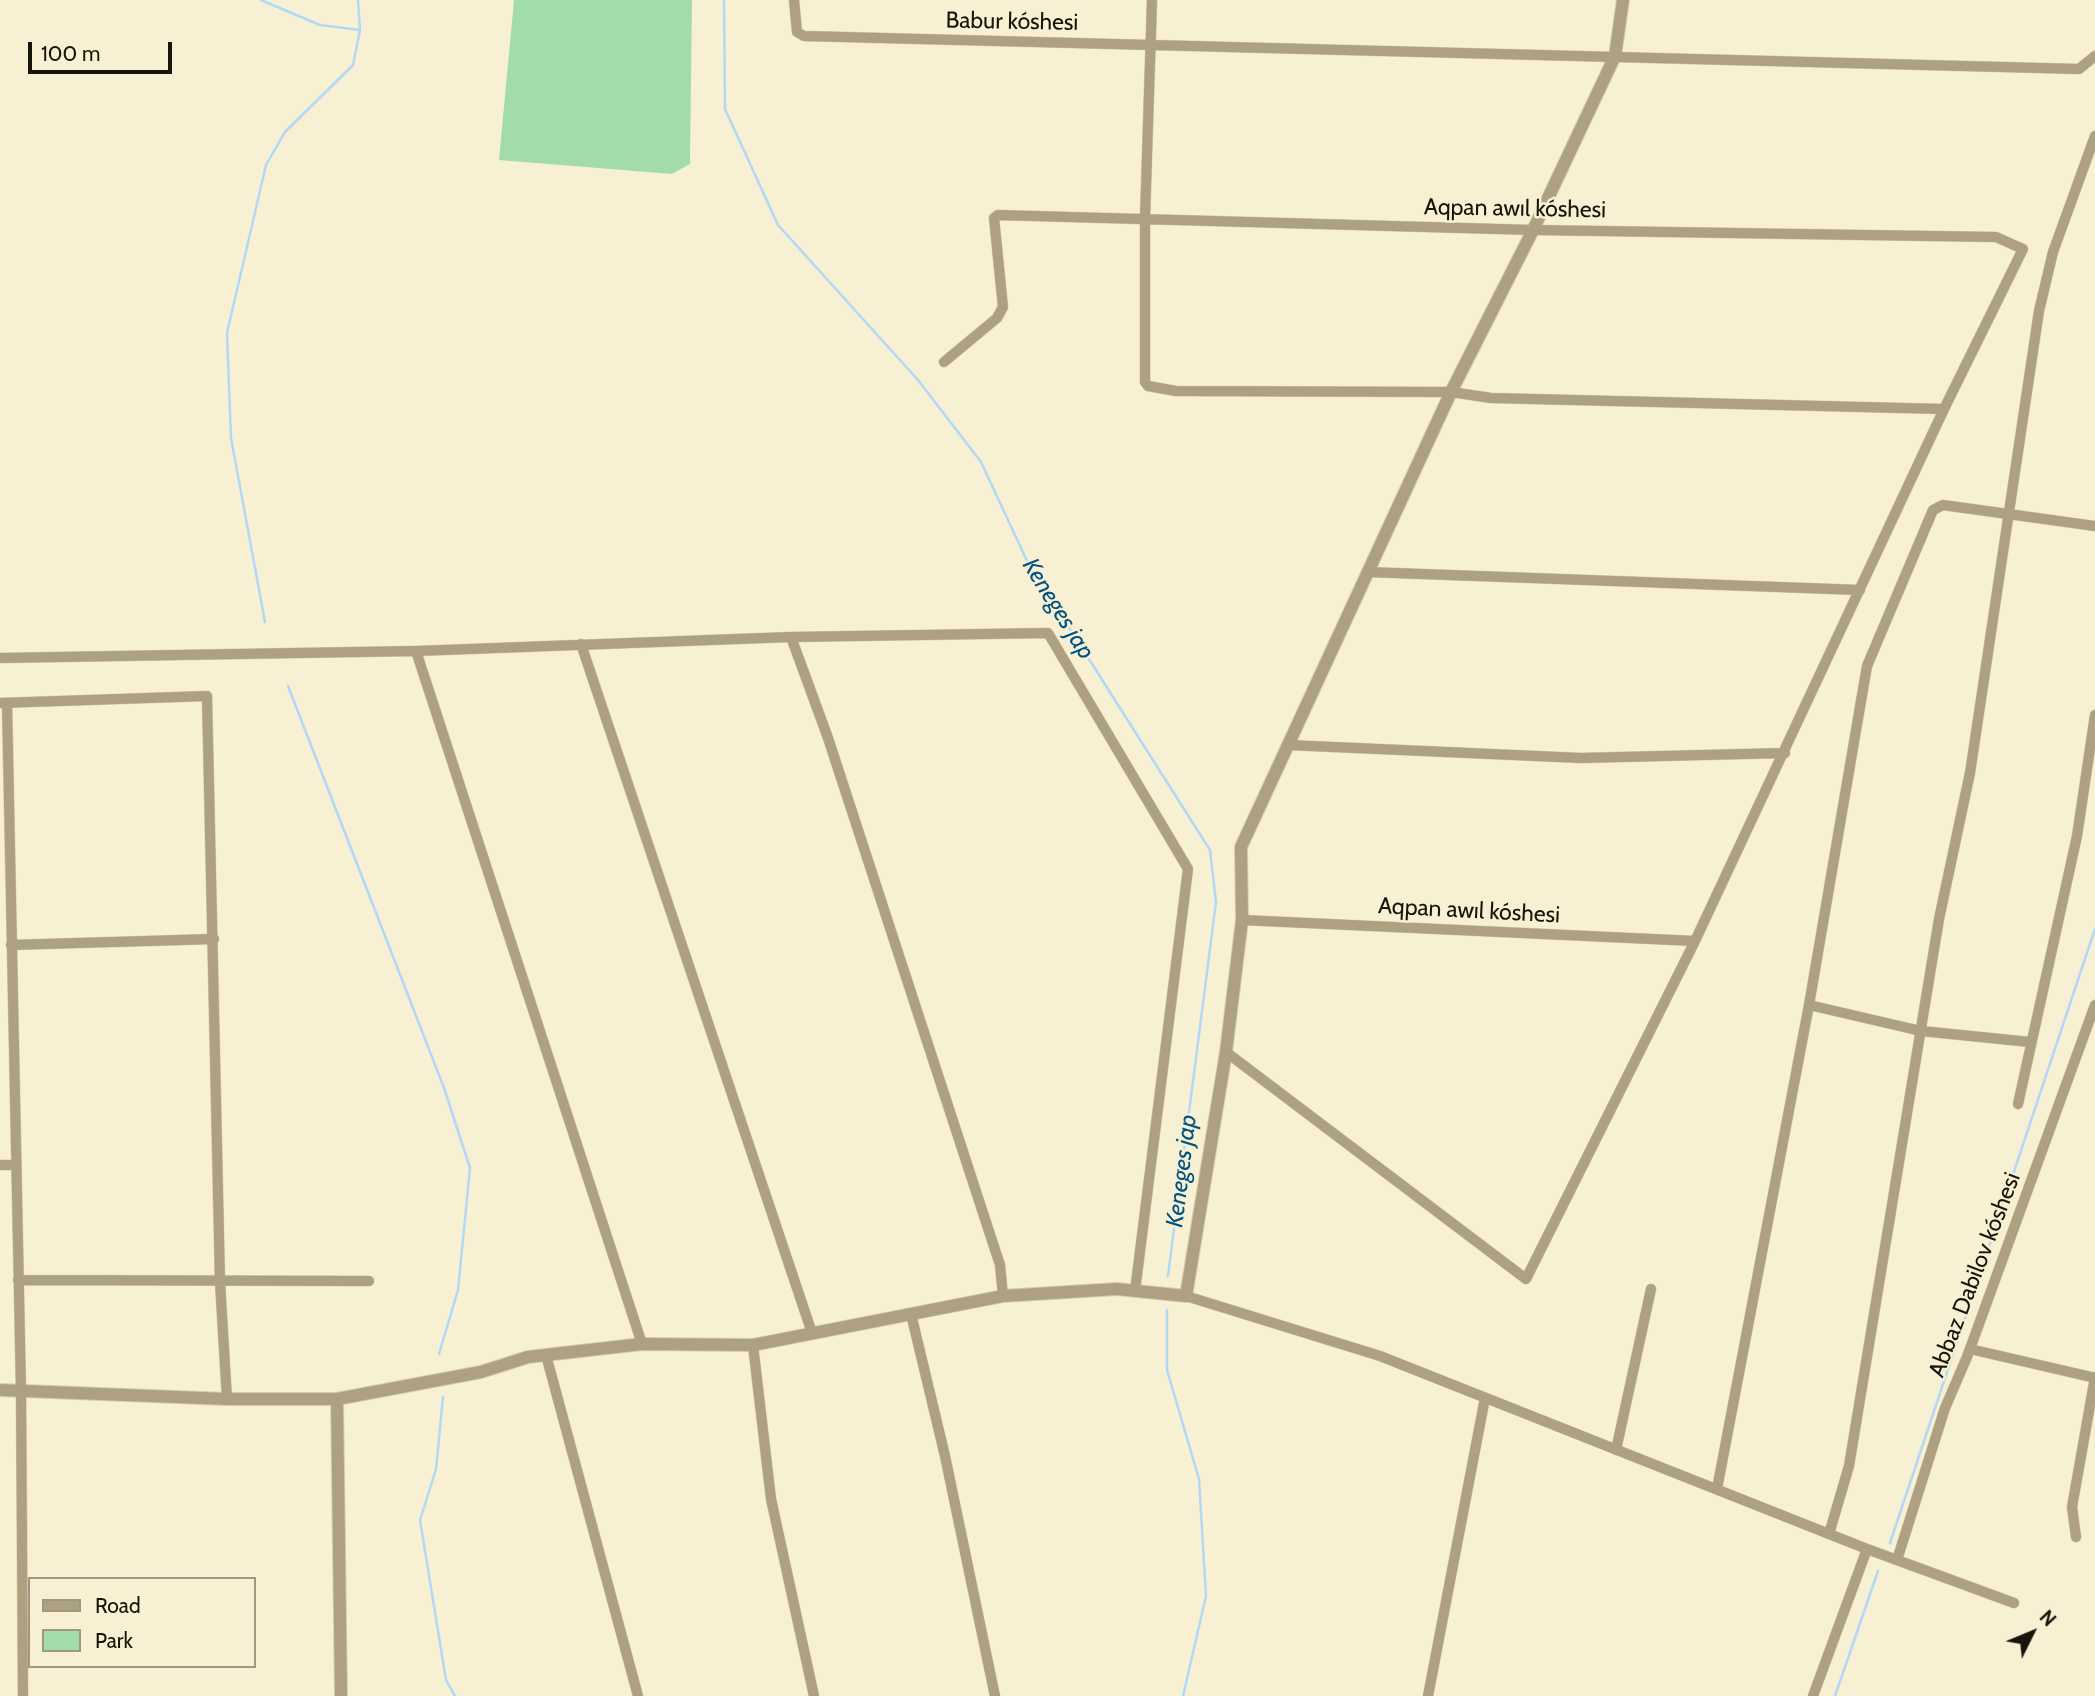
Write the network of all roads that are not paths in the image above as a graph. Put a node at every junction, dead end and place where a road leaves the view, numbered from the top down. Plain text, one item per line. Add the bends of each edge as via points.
1 (794, 0) edge
2 (1152, 0) edge
3 (1623, 0) edge
4 (1152, 44) junction
5 (1615, 56) junction
6 (2095, 56) edge
7 (2095, 136) edge
8 (1145, 218) junction
9 (1534, 230) junction
10 (944, 362) dead end
11 (1451, 392) junction
12 (1944, 409) junction
13 (2009, 512) junction
14 (2095, 526) edge
15 (1367, 572) junction
16 (1860, 590) junction
17 (791, 637) junction
18 (581, 644) junction
19 (416, 650) junction
20 (0, 658) edge
21 (4, 703) edge
22 (2095, 715) edge
23 (1287, 745) junction
24 (1785, 753) junction
25 (1242, 920) junction
26 (214, 939) junction
27 (1695, 940) junction
28 (11, 945) junction
29 (1809, 1005) junction
30 (2095, 1005) edge
31 (1921, 1031) junction
32 (2030, 1042) junction
33 (1226, 1052) junction
34 (2018, 1104) dead end
35 (0, 1165) edge
36 (16, 1165) junction
37 (18, 1280) junction
38 (369, 1281) dead end
39 (220, 1282) junction
40 (1651, 1289) dead end
41 (1135, 1291) junction
42 (1003, 1296) junction
43 (1186, 1296) junction
44 (911, 1314) junction
45 (812, 1333) junction
46 (642, 1344) junction
47 (753, 1345) junction
48 (1970, 1349) junction
49 (546, 1355) junction
50 (2095, 1378) edge
51 (0, 1390) edge
52 (21, 1391) junction
53 (1485, 1398) junction
54 (227, 1399) junction
55 (337, 1399) junction
56 (1616, 1450) junction
57 (1717, 1489) junction
58 (1829, 1534) junction
59 (2076, 1537) dead end
60 (1867, 1549) junction
61 (1897, 1560) junction
62 (2014, 1603) dead end
63 (23, 1696) edge
64 (341, 1696) edge
65 (638, 1696) edge
66 (814, 1696) edge
67 (995, 1696) edge
68 (1428, 1696) edge
69 (1812, 1696) edge

1 - 4 street, Babur kóshesi via 797,32 804,36
2 - 4 street
3 - 5 street
4 - 5 street
4 - 8 street
5 - 6 street via 2079,69
5 - 9 street
7 - 13 street via 2053,252 2039,311
8 - 9 street, Aqpan awıl kóshesi
8 - 10 street, Aqpan awıl kóshesi via 998,215 994,218 1003,307 997,318
8 - 11 street via 1145,382 1153,388
9 - 11 street
9 - 12 street, Aqpan awıl kóshesi via 1996,237 2023,249
11 - 12 street via 1491,398
11 - 15 street
12 - 16 street
13 - 14 street
13 - 29 street via 1943,505 1933,510 1867,666
13 - 31 street via 1970,773
15 - 16 street
15 - 23 street
16 - 24 street
17 - 18 street
17 - 41 street via 1048,634 1188,869
17 - 42 street via 1000,1265
18 - 19 street
18 - 45 street
19 - 20 street
19 - 46 street
21 - 26 street via 207,695
21 - 28 street
22 - 32 street via 2077,836
23 - 24 street via 1581,758
23 - 25 street via 1241,847
24 - 27 street
25 - 27 street, Aqpan awıl kóshesi
25 - 33 street
26 - 28 street
26 - 39 street
27 - 33 street via 1526,1279
28 - 36 street
29 - 31 street
29 - 57 street
30 - 48 street, Abbaz Dabilov kóshesi
31 - 32 street
31 - 58 street via 1849,1466
32 - 34 street
33 - 43 street
35 - 36 street
36 - 37 street
37 - 39 street
37 - 52 street
38 - 39 street
39 - 54 street
40 - 56 street
41 - 42 street
41 - 43 street
42 - 44 street
43 - 53 street via 1380,1356
44 - 45 street
44 - 67 street
45 - 47 street
46 - 47 street
46 - 49 street
47 - 66 street via 771,1499
48 - 50 street
48 - 61 street, Abbaz Dabilov kóshesi via 1945,1408
49 - 55 street
49 - 65 street
50 - 59 street via 2072,1507
51 - 52 street
52 - 54 street
52 - 63 street
53 - 56 street
53 - 68 street
54 - 55 street
55 - 64 street
56 - 57 street
57 - 58 street
58 - 60 street
60 - 61 street
60 - 69 street
61 - 62 street

